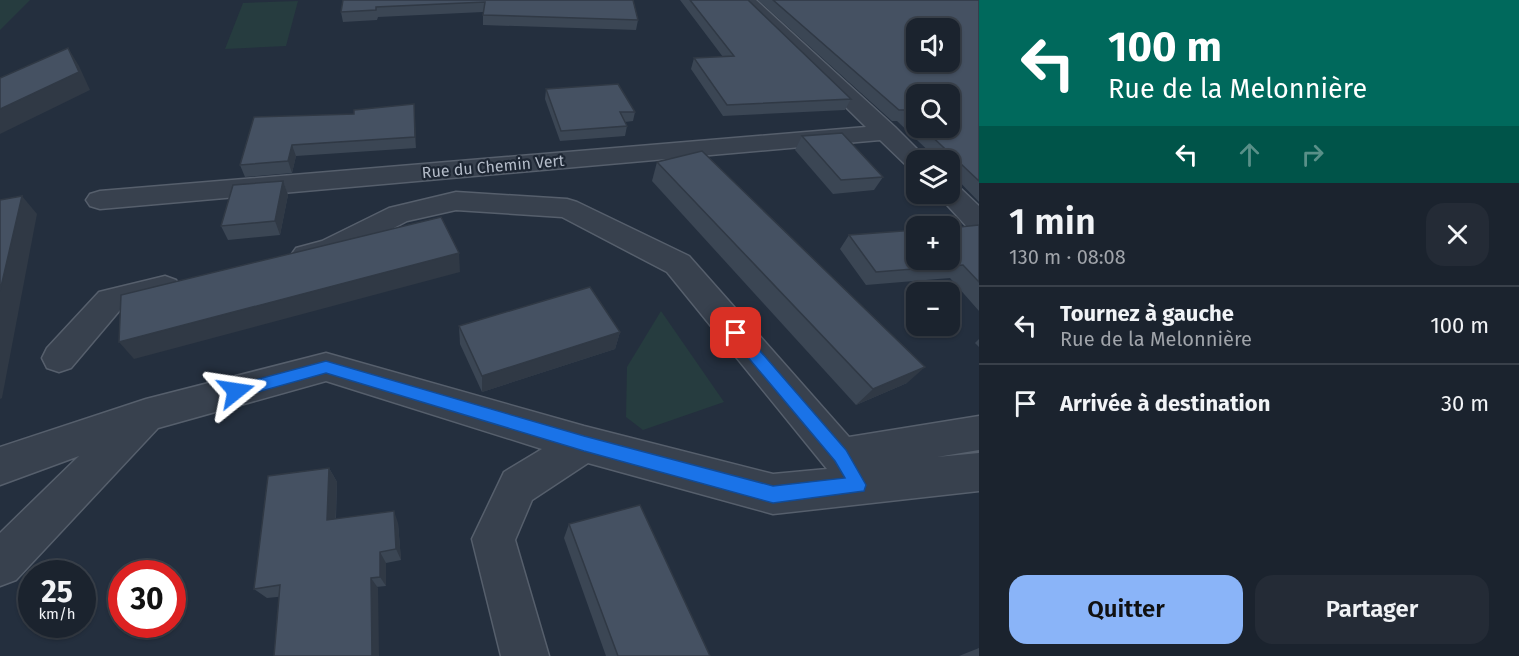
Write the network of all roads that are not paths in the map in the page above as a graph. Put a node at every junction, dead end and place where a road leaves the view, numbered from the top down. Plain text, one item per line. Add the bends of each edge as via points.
1 (746, 0) edge
2 (887, 132) junction
3 (906, 151) edge
4 (100, 200) dead end
5 (960, 203) edge
6 (979, 222) edge
7 (284, 260) edge
8 (191, 282) edge
9 (59, 358) dead end
10 (146, 415) junction
11 (979, 433) edge
12 (584, 444) junction
13 (0, 466) edge
14 (849, 470) junction
15 (979, 472) edge
16 (0, 564) edge
17 (525, 656) edge

1 - 2 street
2 - 3 street
2 - 4 street, Rue du Chemin Vert
5 - 6 street
7 - 14 street via 330,249 399,213 456,201 567,208 678,264
8 - 9 street via 110,301
10 - 12 street via 326,367
10 - 13 street
10 - 16 street
11 - 14 street
12 - 14 street via 773,495
12 - 17 street via 519,486 493,539
14 - 15 street

